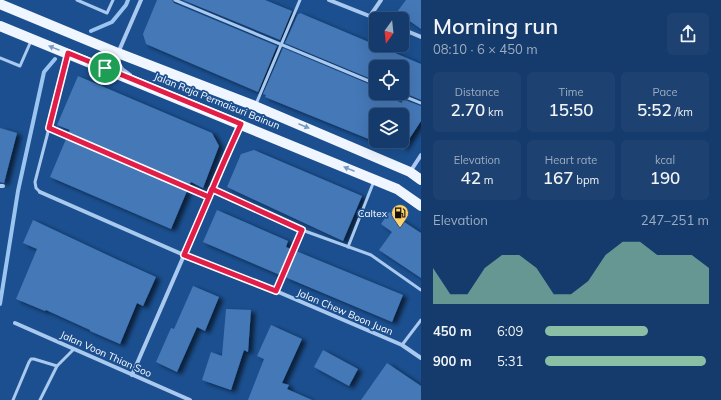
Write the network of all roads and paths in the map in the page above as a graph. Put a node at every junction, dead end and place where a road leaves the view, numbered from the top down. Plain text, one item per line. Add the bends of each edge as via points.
1 (77, 0) edge
2 (113, 0) edge
3 (141, 0) edge
4 (175, 0) edge
5 (300, 0) edge
6 (329, 0) edge
7 (381, 0) edge
8 (0, 4) edge
9 (373, 12) edge
10 (369, 16) edge
11 (0, 26) edge
12 (409, 32) edge
13 (421, 37) edge
14 (32, 39) junction
15 (281, 45) junction
16 (68, 53) junction
17 (118, 53) junction
18 (0, 58) edge
19 (369, 81) edge
20 (142, 83) junction
21 (409, 98) edge
22 (421, 103) edge
23 (255, 106) junction
24 (241, 124) junction
25 (49, 128) junction
26 (421, 156) edge
27 (410, 172) junction
28 (374, 179) junction
29 (421, 180) edge
30 (212, 189) junction
31 (40, 192) joint
32 (209, 197) junction
33 (421, 206) edge
34 (302, 230) junction
35 (348, 247) junction
36 (184, 255) junction
37 (421, 290) edge
38 (276, 291) junction
39 (421, 320) edge
40 (15, 323) dead end
41 (402, 344) junction
42 (74, 349) junction
43 (421, 358) edge
44 (57, 366) junction
45 (132, 375) junction
46 (13, 400) edge
47 (40, 400) edge
48 (190, 400) edge

1 - 2 lane via 107,13
3 - 17 street
4 - 15 lane
5 - 15 lane
6 - 10 street
7 - 9 street
8 - 17 main road, Jalan Raja Permaisuri Bainun
11 - 14 main road, Jalan Raja Permaisuri Bainun
12 - 13 street
16 -> 14 main road, Jalan Raja Permaisuri Bainun
14 - 18 lane via 20,66
15 - 19 lane
15 - 23 lane
16 - 20 main road, Jalan Raja Permaisuri Bainun
16 - 25 lane
17 - 20 street via 119,64 123,70
17 - 23 main road, Jalan Raja Permaisuri Bainun
20 - 24 main road, Jalan Raja Permaisuri Bainun
21 - 22 lane
23 -> 27 main road, Jalan Raja Permaisuri Bainun
28 -> 24 main road, Jalan Raja Permaisuri Bainun
24 - 30 street
25 - 31 lane via 35,182
25 - 32 lane
26 - 27 street
27 - 29 main road, Jalan Raja Permaisuri Bainun
28 - 33 main road, Jalan Raja Permaisuri Bainun via 397,188
28 - 35 lane
30 - 32 street
30 - 34 lane
31 - 36 street, Jalan Chew Boon Juan
32 - 36 street
34 - 35 lane
34 - 38 lane
35 - 37 lane via 371,255
36 - 38 street, Jalan Chew Boon Juan
36 - 45 street
38 - 41 street, Jalan Chew Boon Juan
39 - 41 lane
40 - 42 street, Jalan Voon Thian Soo
41 - 43 street, Jalan Chew Boon Juan
42 - 44 lane
42 - 45 street, Jalan Voon Thian Soo
44 - 46 lane via 31,359
44 - 47 lane
45 - 48 street, Jalan Voon Thian Soo

